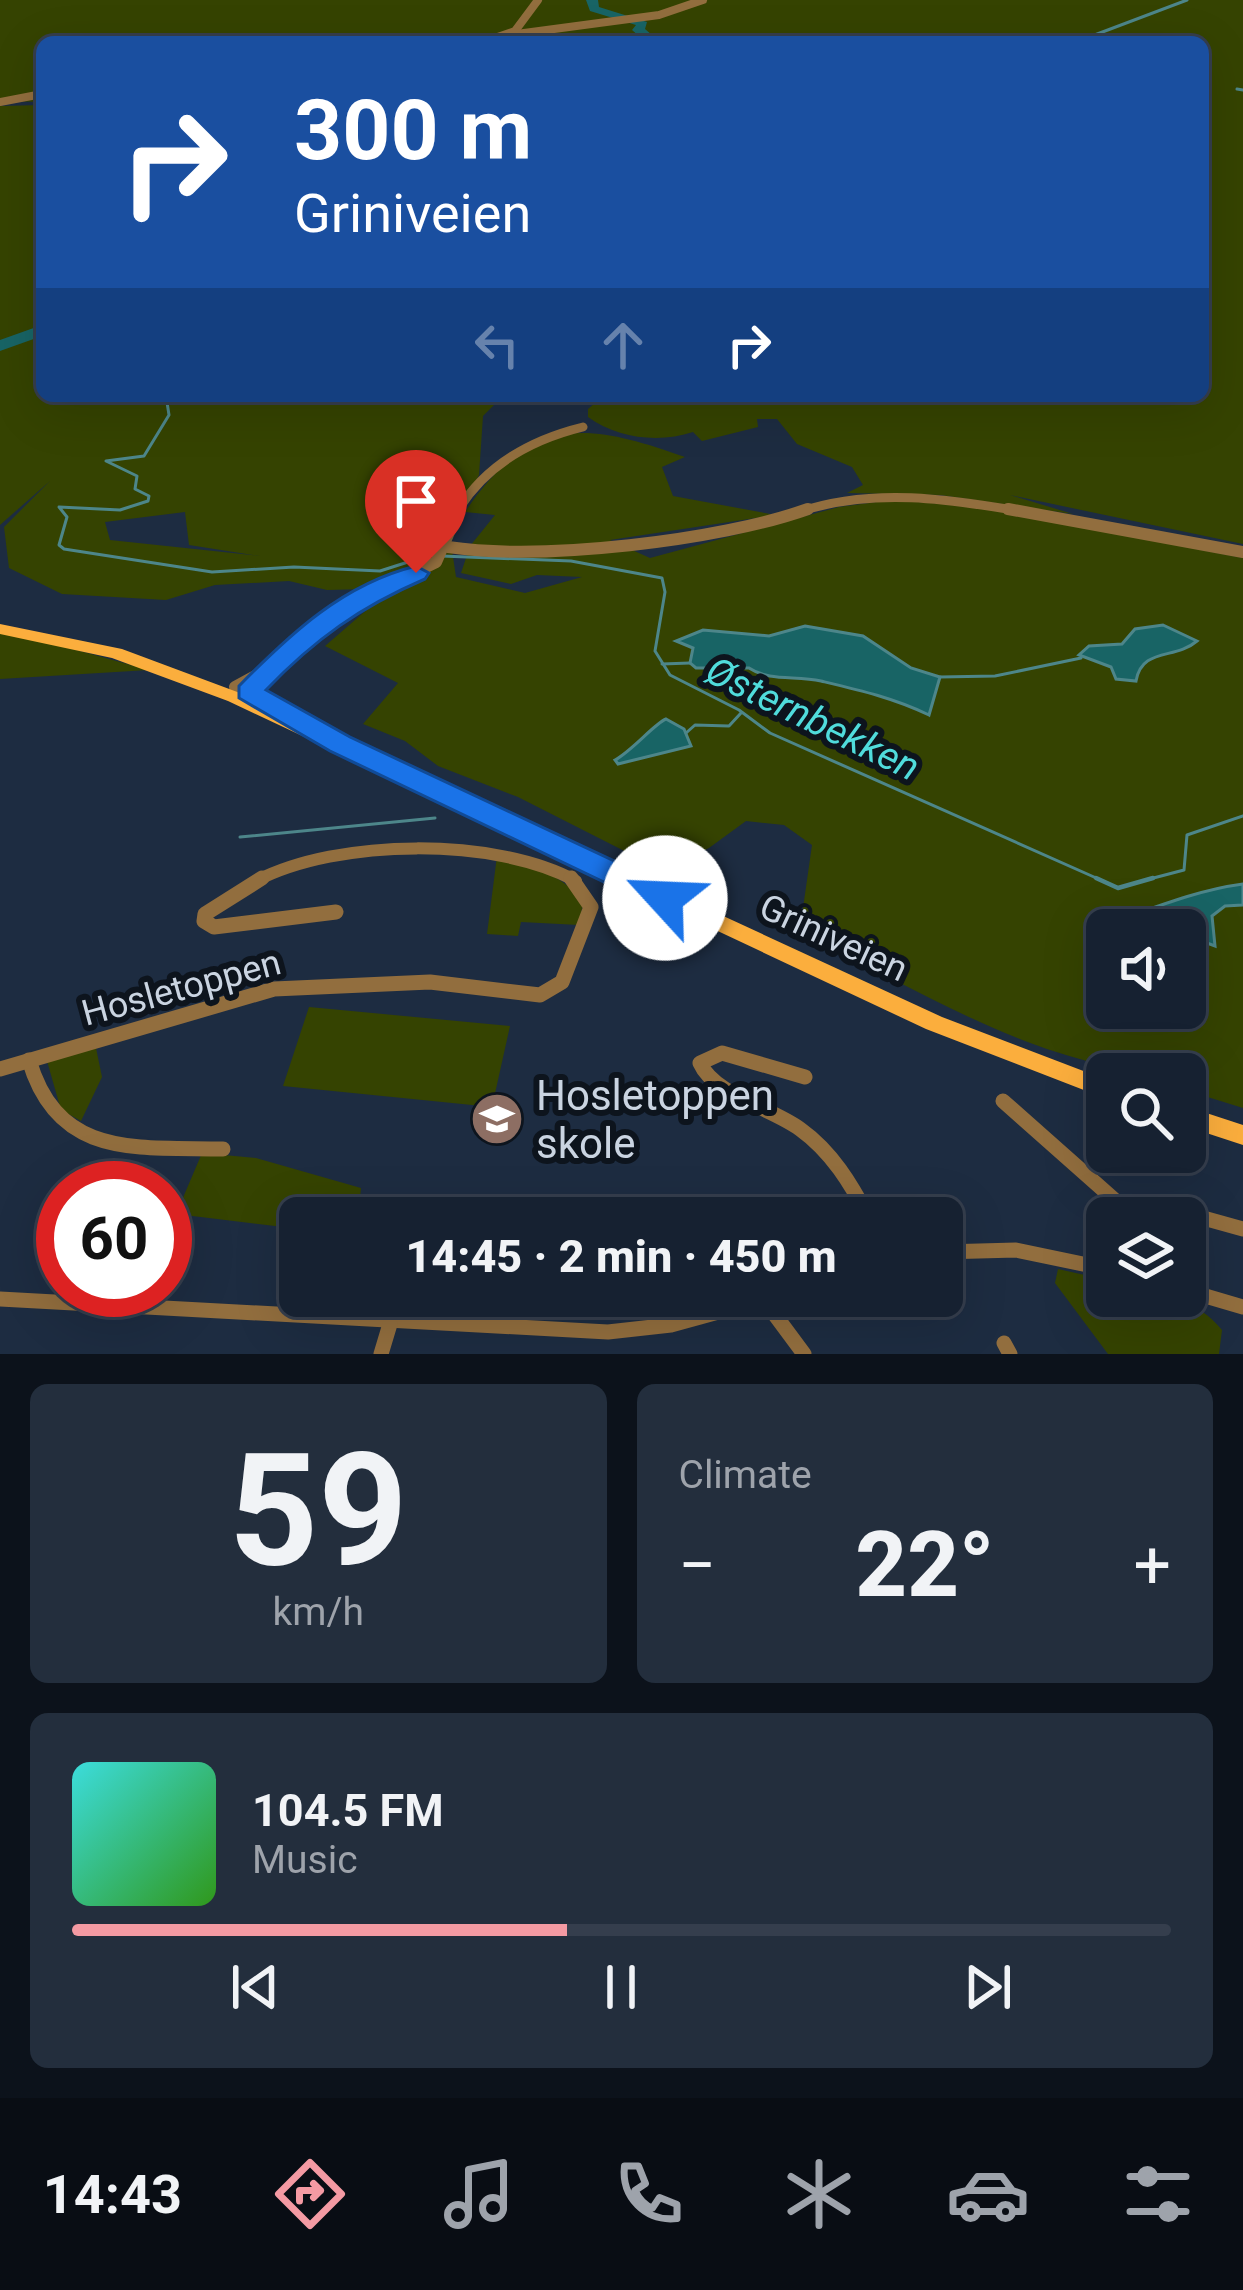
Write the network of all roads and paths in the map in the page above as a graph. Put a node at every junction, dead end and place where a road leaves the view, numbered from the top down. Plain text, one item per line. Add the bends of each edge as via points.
1 (538, 0) edge
2 (703, 0) edge
3 (509, 35) junction
4 (505, 36) edge
5 (36, 95) edge
6 (0, 102) edge
7 (583, 427) dead end
8 (444, 552) junction
9 (1243, 552) edge
10 (0, 629) edge
11 (239, 692) junction
12 (336, 911) dead end
13 (29, 1060) junction
14 (0, 1069) edge
15 (805, 1077) dead end
16 (1086, 1082) edge
17 (1003, 1101) dead end
18 (1206, 1123) edge
19 (1243, 1135) edge
20 (223, 1149) dead end
21 (857, 1197) edge
22 (1111, 1197) edge
23 (1206, 1219) edge
24 (1243, 1229) edge
25 (963, 1251) edge
26 (1086, 1265) edge
27 (1206, 1296) edge
28 (0, 1299) edge
29 (1243, 1307) edge
30 (701, 1317) edge
31 (782, 1317) edge
32 (390, 1324) junction
33 (381, 1354) edge
34 (804, 1354) edge

1 - 3 street
2 - 3 street via 659,15
3 - 4 street
5 - 6 street
7 - 8 street via 549,435 490,473 458,511
8 - 9 street via 633,543 767,522 855,497 951,499
8 - 11 street via 306,633
10 - 11 main road, Griniveien via 158,659
11 - 16 main road, Griniveien via 934,1024
12 - 13 street, Hosletoppen via 214,927 204,921 252,883 317,859 502,850 577,881 591,907 562,982 541,995 430,982 274,989
13 - 14 street, Hosletoppen
13 - 20 street via 45,1103 80,1131
15 - 21 street via 722,1053 700,1063 706,1077 802,1125
17 - 22 street
18 - 19 main road
23 - 24 street
25 - 26 street via 1016,1250
27 - 29 street
28 - 32 street
30 - 32 street via 608,1332
31 - 34 street
32 - 33 street

